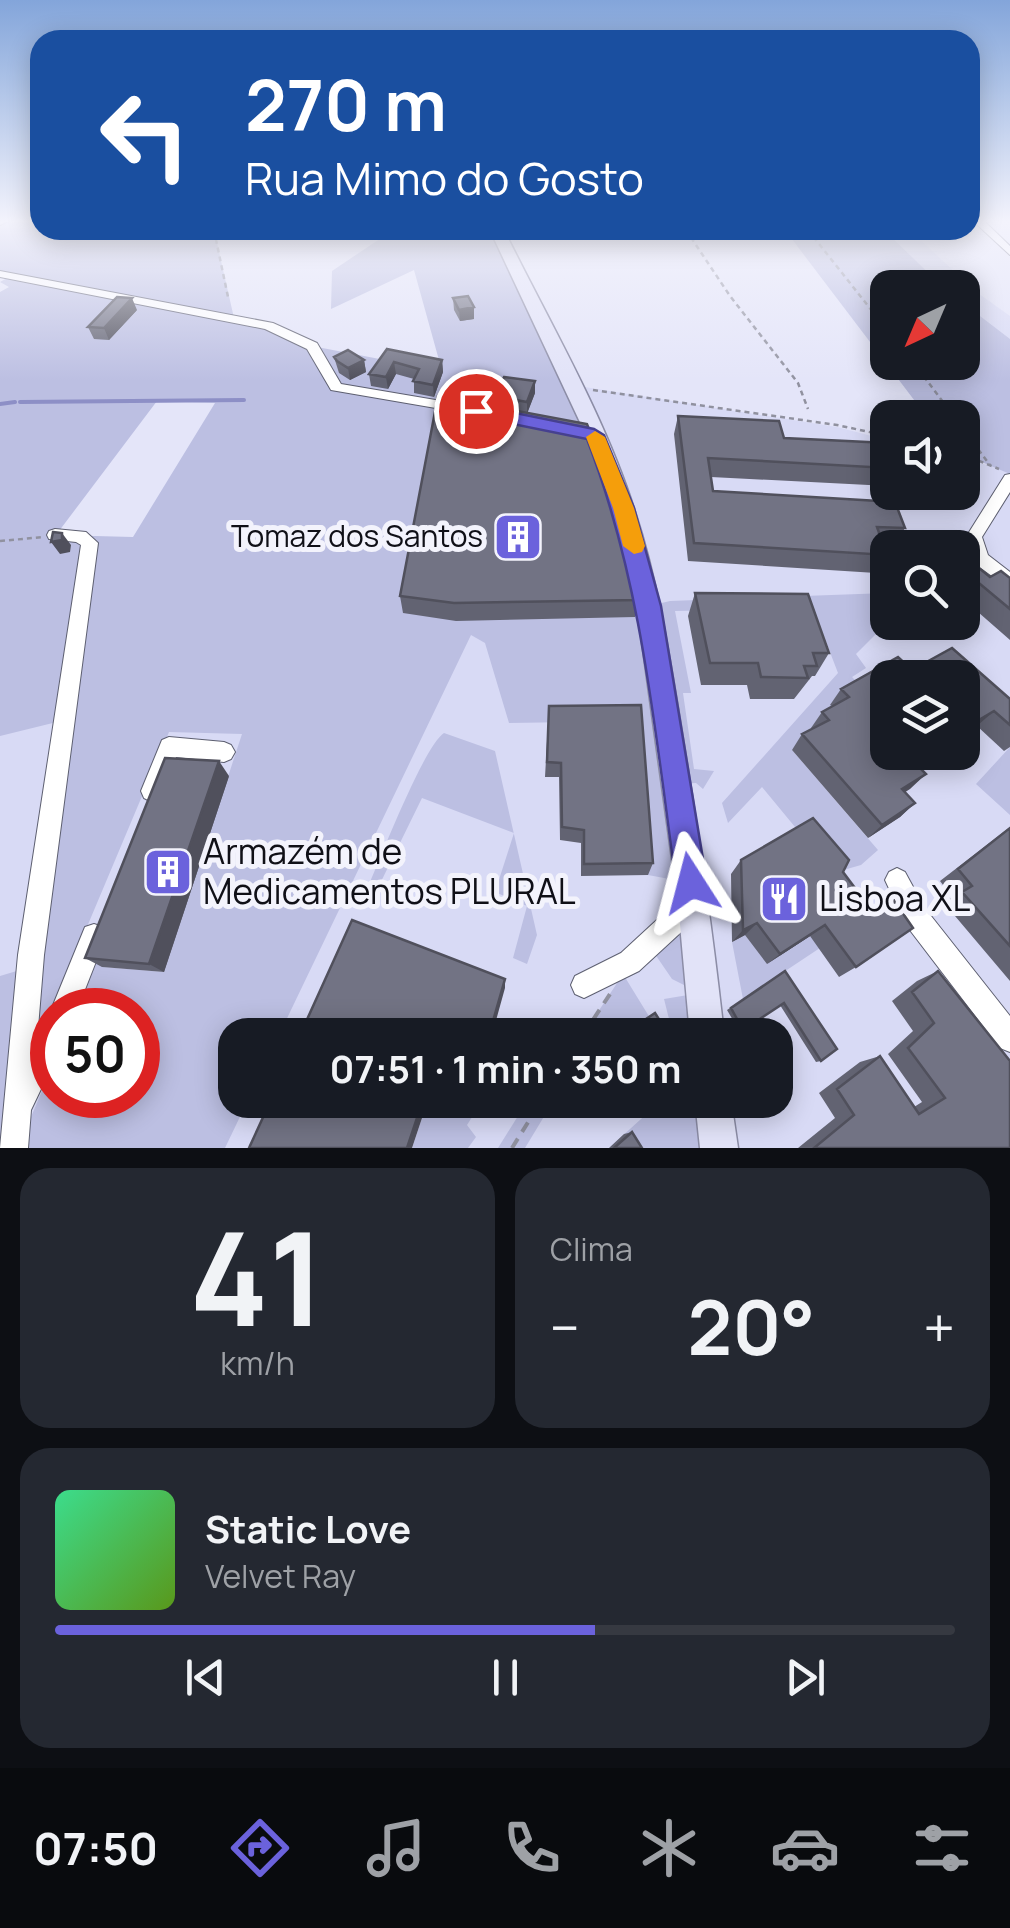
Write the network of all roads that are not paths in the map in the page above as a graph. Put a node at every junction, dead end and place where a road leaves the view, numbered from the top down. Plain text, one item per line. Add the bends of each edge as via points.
1 (0, 274) edge
2 (517, 274) edge
3 (476, 411) edge
4 (1010, 476) edge
5 (55, 535) edge
6 (1010, 582) edge
7 (224, 752) dead end
8 (143, 814) edge
9 (896, 880) dead end
10 (694, 902) junction
11 (102, 918) edge
12 (584, 985) dead end
13 (73, 988) edge
14 (705, 1018) edge
15 (1010, 1038) edge
16 (30, 1082) edge
17 (16, 1110) junction
18 (716, 1118) edge
19 (13, 1148) edge
20 (719, 1148) edge

1 - 3 street via 270,326 312,346 336,387
2 - 10 main road via 624,508 646,593
4 - 6 street via 974,537 980,558
5 - 17 street via 80,536 90,544 33,938
7 - 8 street via 170,747
9 - 15 street via 943,955
10 - 12 street via 630,962
10 - 14 main road
11 - 13 street
16 - 17 street
17 - 19 street
18 - 20 main road

